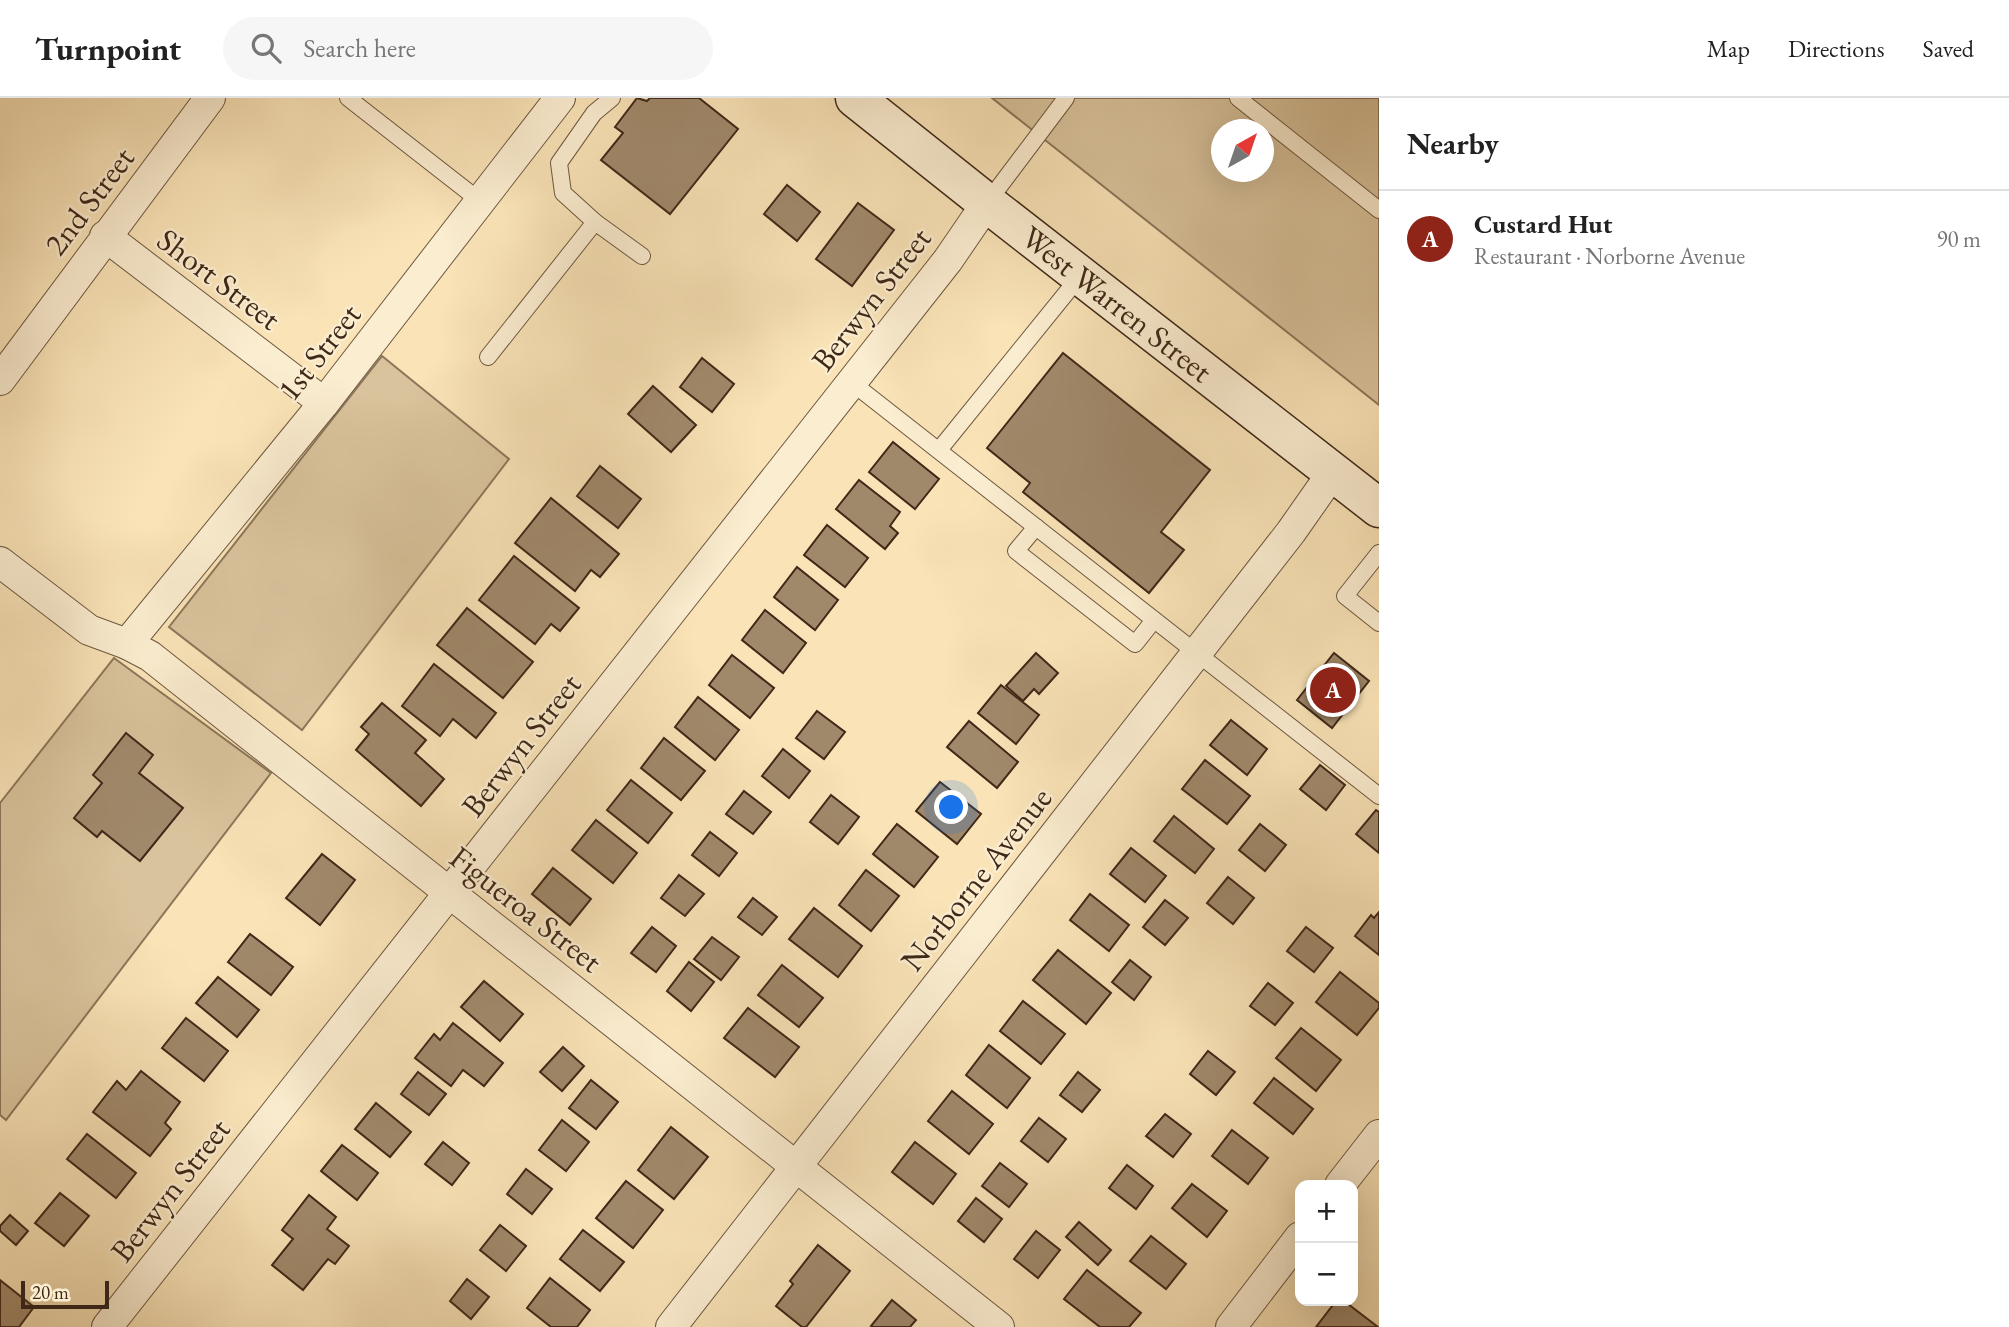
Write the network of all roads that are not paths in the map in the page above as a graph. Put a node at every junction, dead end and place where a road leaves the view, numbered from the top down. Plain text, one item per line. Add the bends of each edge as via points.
1 (210, 98) edge
2 (348, 98) edge
3 (560, 98) edge
4 (612, 98) edge
5 (856, 98) edge
6 (1066, 98) edge
7 (1238, 98) edge
8 (480, 201) junction
9 (987, 203) junction
10 (1379, 210) edge
11 (595, 222) junction
12 (105, 236) junction
13 (642, 256) dead end
14 (1080, 276) junction
15 (488, 357) dead end
16 (0, 380) edge
17 (851, 382) junction
18 (324, 403) junction
19 (939, 450) junction
20 (1333, 472) junction
21 (1379, 508) edge
22 (1036, 527) junction
23 (1379, 553) edge
24 (4, 573) edge
25 (1154, 621) junction
26 (1379, 623) edge
27 (127, 644) junction
28 (1195, 653) junction
29 (1379, 796) edge
30 (449, 893) junction
31 (1379, 1135) edge
32 (796, 1167) junction
33 (1344, 1180) edge
34 (1295, 1243) edge
35 (107, 1327) edge
36 (671, 1327) edge
37 (999, 1327) edge
38 (1231, 1327) edge

1 - 12 street, 2nd Street
2 - 8 lane
3 - 8 street, 1st Street
4 - 11 lane via 594,113 559,163 563,193
5 - 9 main road, West Warren Street
6 - 9 lane
7 - 10 lane
8 - 18 street, 1st Street
9 - 14 main road, West Warren Street
9 - 17 street, Berwyn Street
11 - 13 lane
11 - 15 lane
12 - 16 street, 2nd Street
12 - 18 street, Short Street
14 - 19 lane
14 - 20 main road, West Warren Street
17 - 19 lane
17 - 30 street, Berwyn Street
18 - 27 street, 1st Street
19 - 22 lane
20 - 21 main road, West Warren Street
20 - 28 street, Norborne Avenue
22 - 25 lane
22 - 25 lane via 1016,551 1135,644
23 - 26 lane via 1345,596
24 - 27 street, Figueroa Street via 89,630
25 - 28 lane
27 - 30 street, Figueroa Street via 150,656
28 - 29 lane
28 - 32 street, Norborne Avenue
30 - 32 street, Figueroa Street
30 - 35 street, Berwyn Street
31 - 33 street
32 - 36 street, Norborne Avenue
32 - 37 street, Figueroa Street
34 - 38 street

